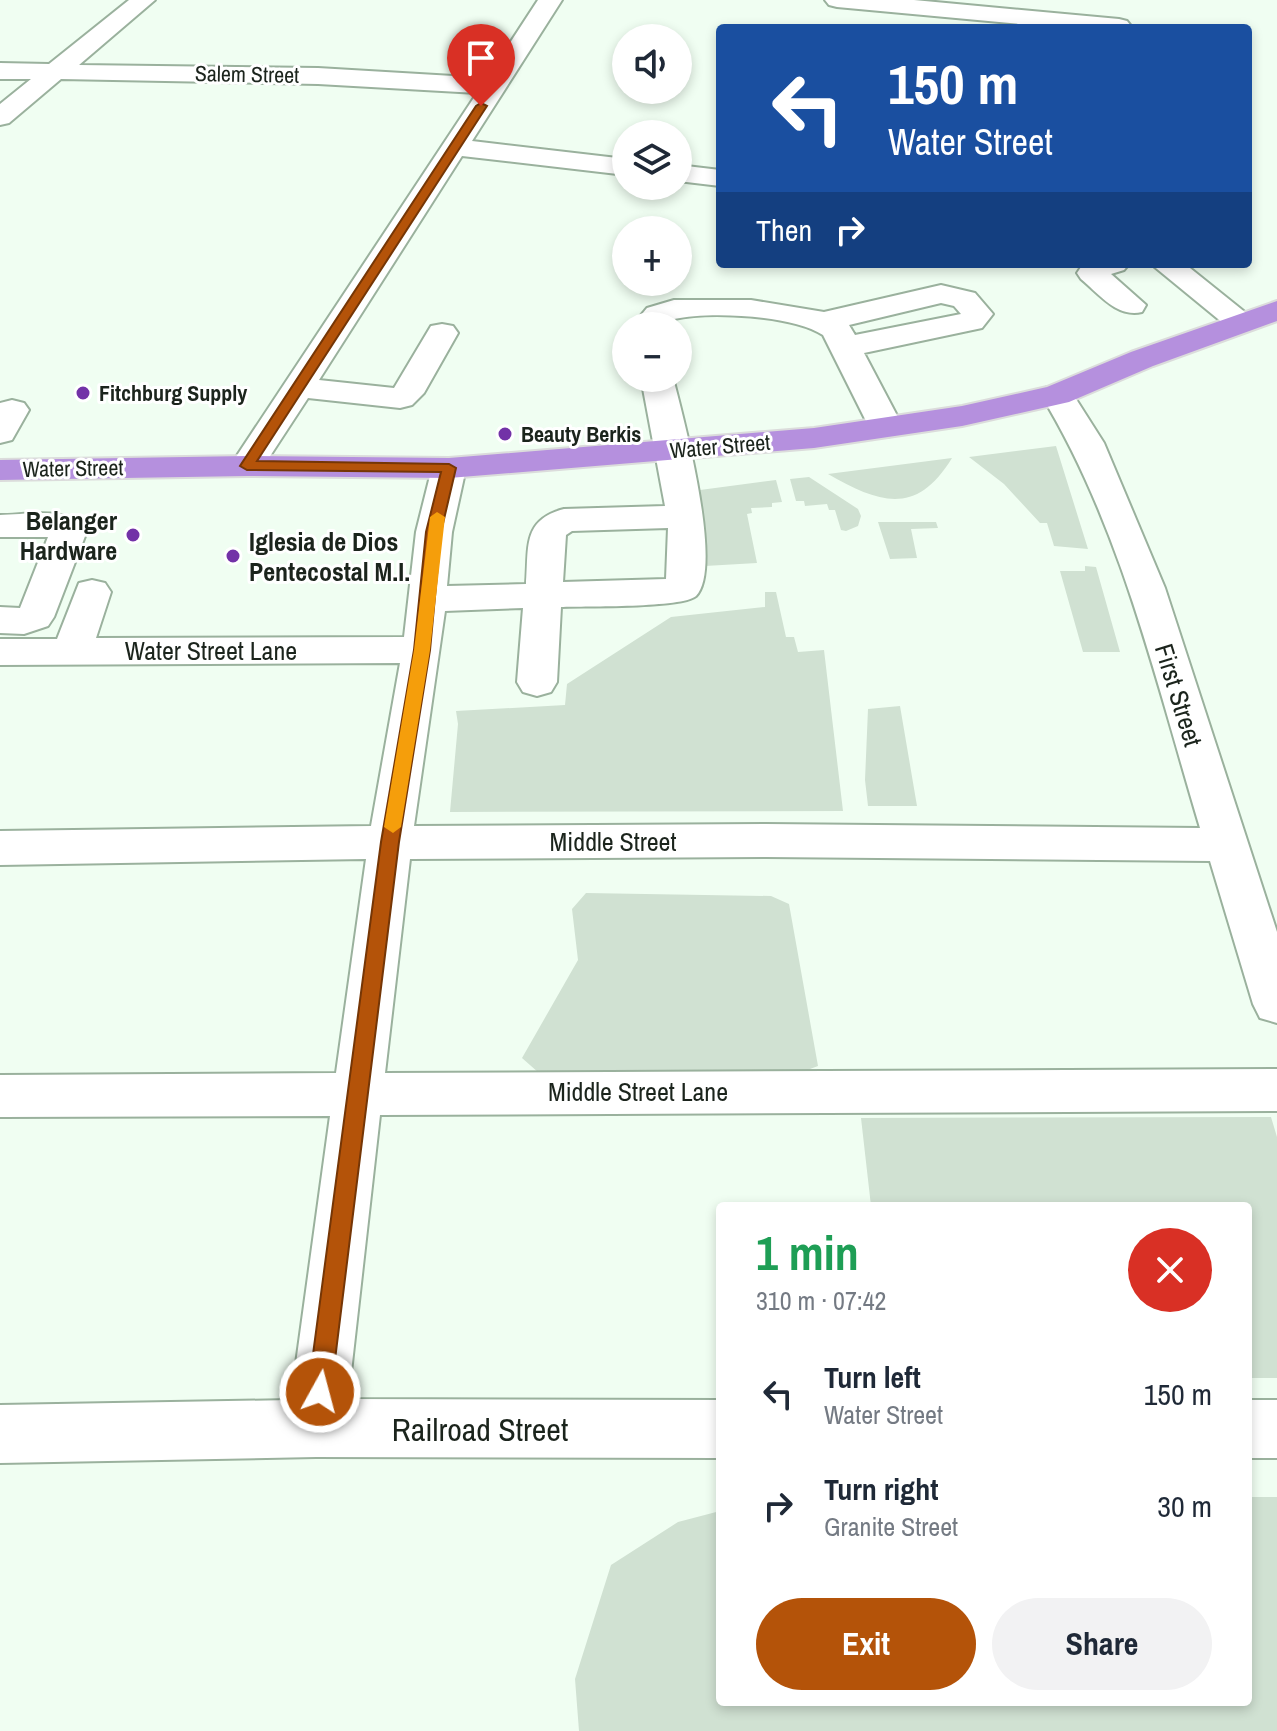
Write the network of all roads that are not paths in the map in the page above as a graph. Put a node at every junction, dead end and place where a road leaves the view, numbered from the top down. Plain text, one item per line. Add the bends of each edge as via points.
1 (143, 0) edge
2 (550, 0) edge
3 (837, 0) edge
4 (1120, 0) edge
5 (1087, 24) edge
6 (1118, 24) edge
7 (55, 70) junction
8 (0, 71) edge
9 (494, 86) junction
10 (0, 117) edge
11 (456, 147) junction
12 (612, 165) edge
13 (692, 175) edge
14 (716, 178) edge
15 (1099, 268) edge
16 (1171, 268) edge
17 (1131, 305) dead end
18 (1277, 310) edge
19 (674, 312) edge
20 (826, 321) junction
21 (1240, 321) junction
22 (442, 333) dead end
23 (845, 347) junction
24 (297, 387) junction
25 (660, 392) edge
26 (1057, 395) junction
27 (886, 427) junction
28 (674, 450) junction
29 (247, 466) junction
30 (449, 468) junction
31 (0, 470) edge
32 (683, 517) junction
33 (0, 526) edge
34 (92, 592) dead end
35 (541, 595) junction
36 (427, 599) junction
37 (0, 620) edge
38 (422, 650) junction
39 (72, 651) junction
40 (0, 652) edge
41 (537, 682) dead end
42 (390, 842) junction
43 (1226, 845) junction
44 (0, 848) edge
45 (1277, 1004) edge
46 (1277, 1090) edge
47 (358, 1092) junction
48 (0, 1096) edge
49 (316, 1428) junction
50 (716, 1429) edge
51 (1252, 1429) edge
52 (1277, 1429) edge
53 (0, 1434) edge

1 - 7 street
2 - 9 street
3 - 5 street
4 - 6 street
7 - 8 street, Salem Street
7 - 9 street, Salem Street
7 - 10 street
9 - 11 street
11 - 12 street
11 - 24 street
13 - 14 street
15 - 17 street via 1092,273
16 - 21 street
18 - 21 highway, Water Street
19 - 20 street via 772,310
20 - 23 street
20 - 23 street via 941,294 964,299 978,314 971,321
21 - 26 highway, Water Street
22 - 24 street via 408,393 400,398
23 - 27 street
24 - 29 street
25 - 28 street
26 - 27 highway, Water Street
26 - 43 street, First Street via 1087,443 1146,588
27 - 28 highway, Water Street
28 - 30 highway, Water Street
28 - 32 street
29 - 30 highway, Water Street
29 - 31 highway, Water Street
30 - 36 street via 434,532
32 - 35 street via 558,521 548,531
32 - 35 street via 688,571 682,588
33 - 37 street via 63,526 69,531 35,617
34 - 39 street
35 - 36 street
35 - 41 street
36 - 38 street
38 - 39 street, Water Street Lane
38 - 42 street
39 - 40 street, Water Street Lane
42 - 43 street, Middle Street via 919,839
42 - 44 street, Middle Street
42 - 47 street
43 - 45 street, First Street
46 - 47 street, Middle Street Lane
47 - 48 street, Middle Street Lane
47 - 49 street
49 - 50 street, Railroad Street
49 - 53 street, Railroad Street
51 - 52 street

